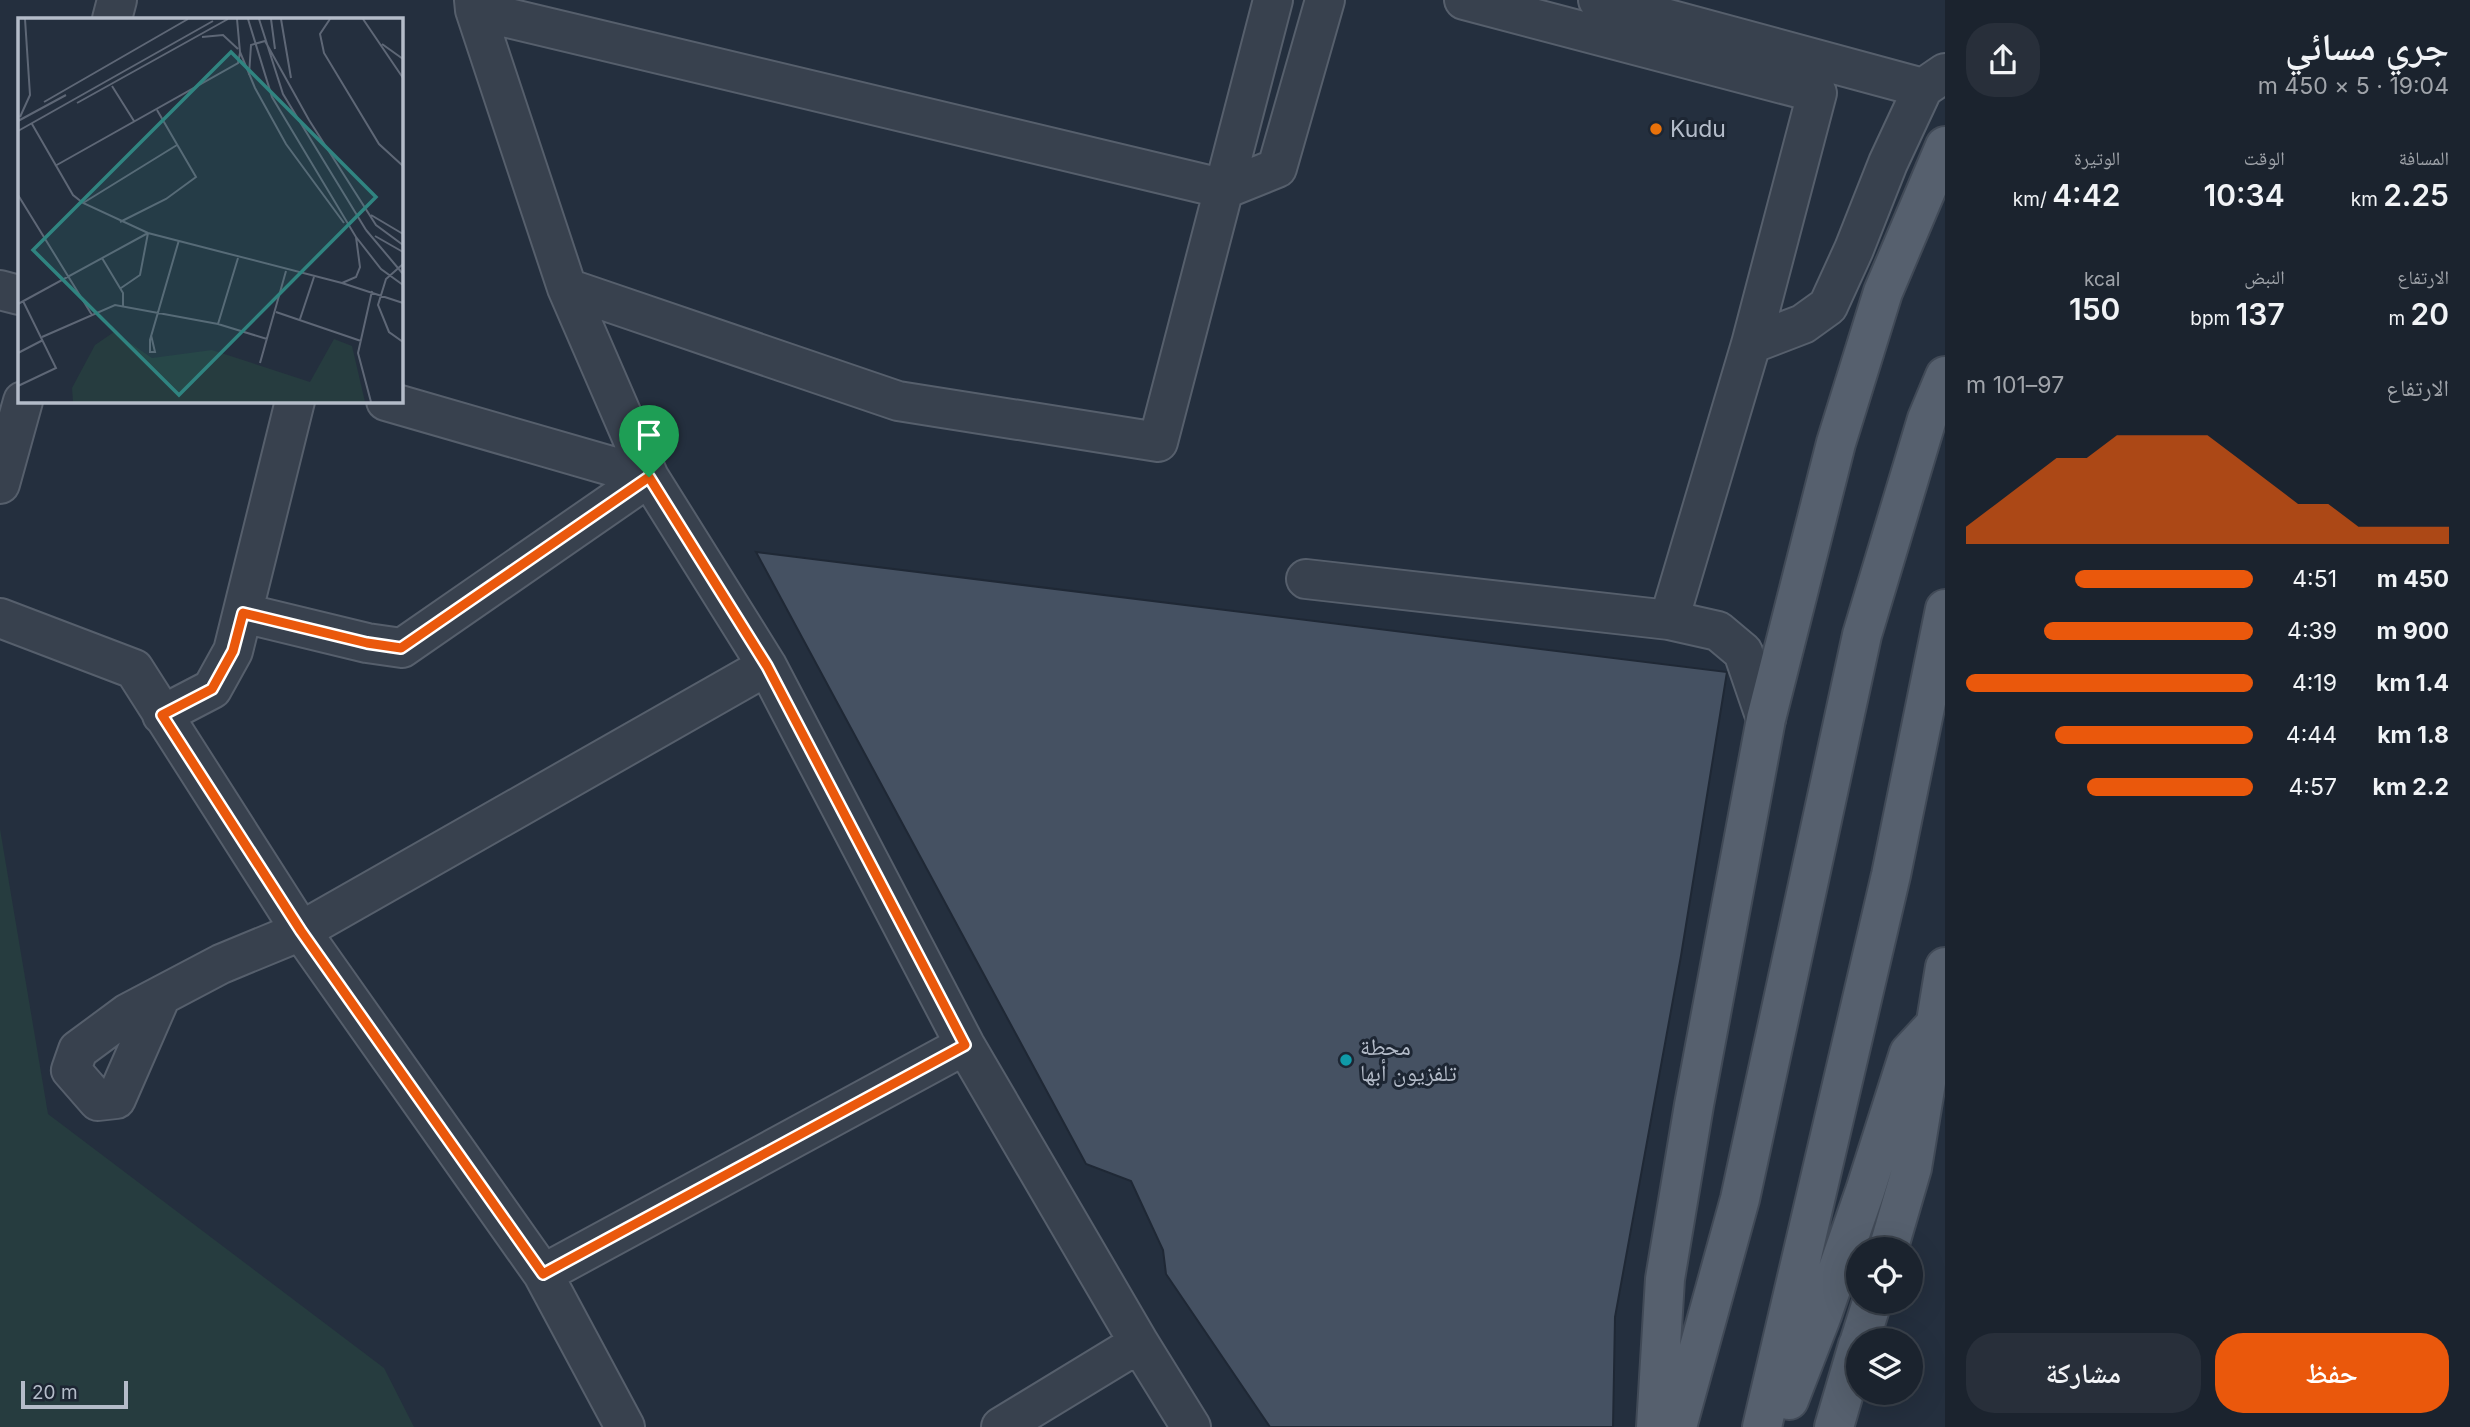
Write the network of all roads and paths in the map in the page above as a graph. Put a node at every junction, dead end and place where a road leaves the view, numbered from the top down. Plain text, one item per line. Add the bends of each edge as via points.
1 (117, 0) edge
2 (1273, 0) edge
3 (1325, 0) edge
4 (1464, 0) edge
5 (1598, 0) edge
6 (474, 5) edge
7 (112, 18) edge
8 (1934, 81) edge
9 (1945, 146) edge
10 (1225, 189) junction
11 (1933, 190) edge
12 (567, 288) junction
13 (0, 290) edge
14 (18, 295) edge
15 (1751, 344) junction
16 (1945, 376) edge
17 (23, 402) edge
18 (295, 402) edge
19 (389, 402) edge
20 (649, 477) junction
21 (0, 484) edge
22 (1306, 579) dead end
23 (1945, 609) edge
24 (243, 613) junction
25 (0, 618) edge
26 (1669, 620) junction
27 (767, 666) junction
28 (162, 715) junction
29 (1766, 719) junction
30 (301, 931) junction
31 (1945, 967) edge
32 (161, 996) dead end
33 (1934, 1026) junction
34 (965, 1045) junction
35 (1892, 1237) edge
36 (543, 1274) junction
37 (1139, 1343) junction
38 (1846, 1387) edge
39 (625, 1427) edge
40 (1001, 1427) edge
41 (1191, 1427) edge
42 (1656, 1427) edge
43 (1677, 1427) edge
44 (1762, 1427) edge
45 (1779, 1427) edge
46 (1834, 1427) edge

1 - 7 street
2 - 10 street
3 - 10 street via 1277,168
4 - 15 street via 1816,93
5 - 8 street
6 - 10 street
6 - 12 street
8 - 15 street via 1888,163 1828,306 1803,324
9 - 11 main road
10 - 12 street via 1158,442 898,401
11 - 29 main road via 1883,292 1836,443
12 - 20 street
13 - 14 street
15 - 26 street
16 - 43 main road via 1927,419 1862,635 1740,1199
17 - 21 street
18 - 24 street
19 - 20 street
20 - 24 street via 401,648
20 - 27 street
22 - 26 street
23 - 44 main road via 1891,875
24 - 28 street via 233,651 212,689
25 - 28 street via 134,669
26 - 29 street via 1718,631 1743,652
27 - 30 street
27 - 34 street
28 - 30 street
29 - 42 main road via 1665,1279
30 - 32 street via 221,964
30 - 36 street
31 - 33 main road
33 - 35 main road via 1912,1168
33 - 45 main road via 1909,1053 1831,1290
34 - 36 street
34 - 37 street
36 - 39 street
37 - 40 street
37 - 41 street
38 - 46 main road

